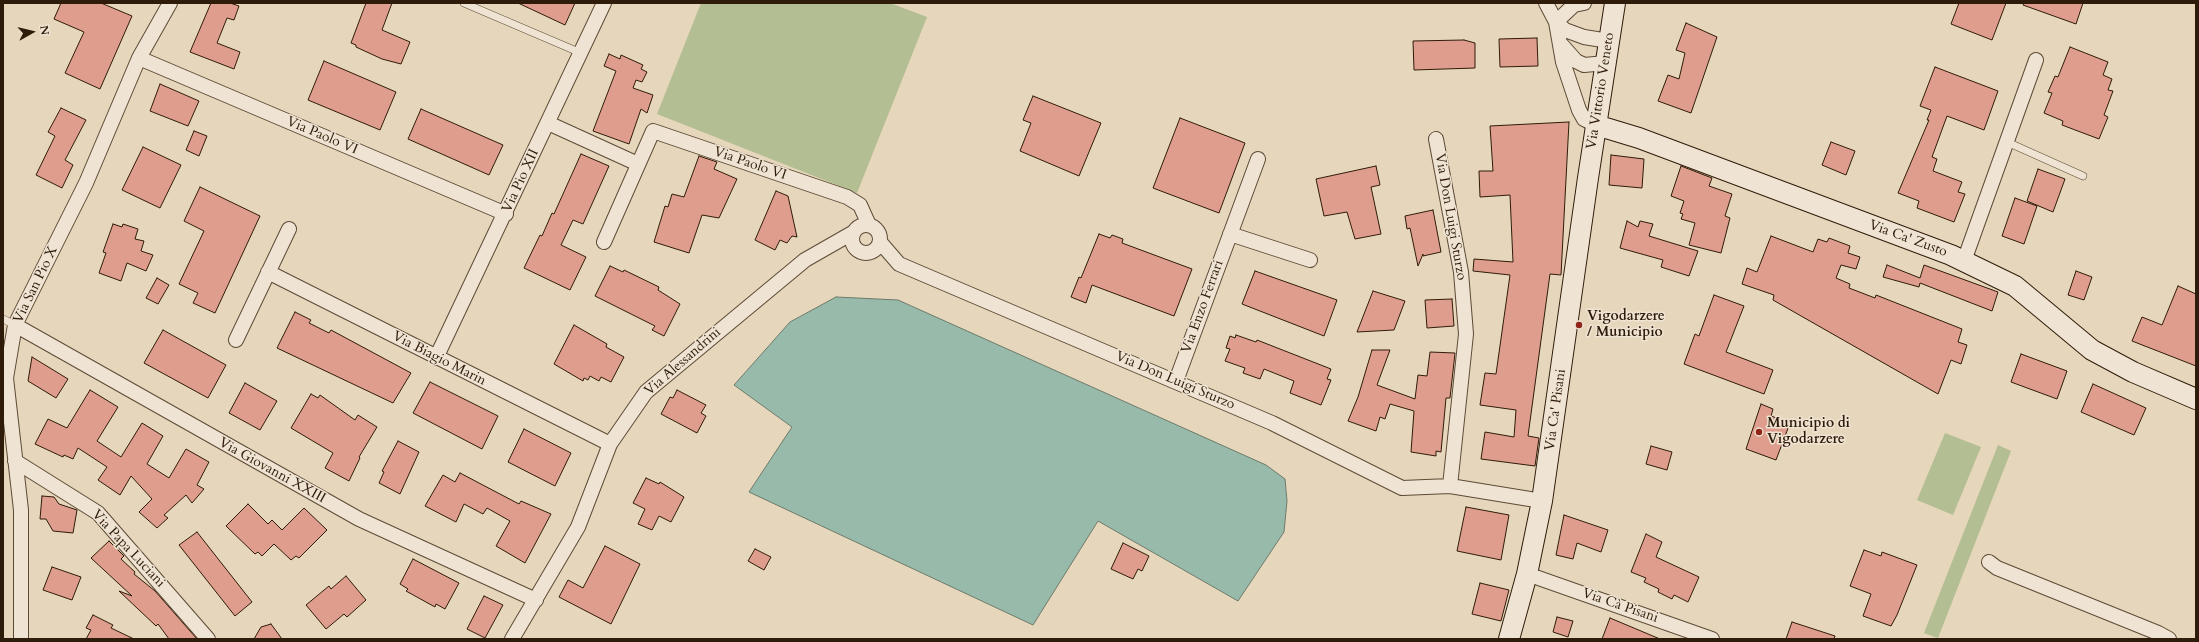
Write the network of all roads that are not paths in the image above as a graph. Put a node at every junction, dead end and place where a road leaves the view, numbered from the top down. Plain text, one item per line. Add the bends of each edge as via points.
1 (170, 3) edge
2 (464, 3) edge
3 (604, 3) edge
4 (1546, 3) edge
5 (1584, 3) edge
6 (1611, 3) edge
7 (1615, 3) edge
8 (1556, 22) junction
9 (1609, 41) junction
10 (1560, 42) junction
11 (581, 53) junction
12 (139, 58) junction
13 (2036, 60) dead end
14 (1606, 63) junction
15 (548, 123) junction
16 (1596, 125) junction
17 (1436, 139) dead end
18 (2007, 142) junction
19 (1258, 158) dead end
20 (638, 164) junction
21 (2083, 176) dead end
22 (1588, 178) joint
23 (506, 214) junction
24 (869, 225) junction
25 (289, 229) dead end
26 (854, 232) junction
27 (1230, 234) junction
28 (604, 242) dead end
29 (880, 242) junction
30 (828, 247) junction
31 (861, 250) junction
32 (1310, 260) dead end
33 (1964, 261) junction
34 (898, 264) junction
35 (268, 272) junction
36 (9, 322) edge
37 (236, 340) dead end
38 (436, 358) junction
39 (1176, 381) junction
40 (2196, 399) edge
41 (610, 444) junction
42 (15, 461) junction
43 (1450, 486) junction
44 (1542, 501) junction
45 (1989, 562) dead end
46 (1527, 574) junction
47 (536, 600) junction
48 (21, 639) edge
49 (208, 639) edge
50 (512, 639) edge
51 (1509, 639) edge
52 (1712, 639) edge
53 (2169, 639) edge

1 - 12 street, Via San Pio X
2 - 11 lane
3 - 11 street, Via Pio XII
4 - 8 street
5 - 8 street via 1574,6
6 - 7 street
7 - 9 street, Via Vittorio Veneto
8 - 9 street via 1565,30 1584,37
8 - 10 street
9 - 14 street, Via Vittorio Veneto
10 - 14 street via 1576,61 1584,65
10 - 16 street via 1563,62 1579,110 1584,119
11 - 15 street, Via Pio XII
12 - 23 street, Via Paolo VI
12 - 36 street, Via San Pio X via 86,183
13 - 18 street
14 - 16 street, Via Vittorio Veneto
15 - 20 street
15 - 23 street, Via Pio XII
16 - 22 street, Via Vittorio Veneto
16 - 33 street, Via Ca' Zusto via 1639,138
17 - 43 street, Via Don Luigi Sturzo via 1461,272 1466,334
18 - 21 lane
18 - 33 street
19 - 27 street, Via Enzo Ferrari
20 - 24 street, Via Paolo VI via 653,131 847,197 860,205
20 - 28 street, Via Paolo VI
22 - 44 street, Via Ca' Pisani
23 - 38 street, Via Pio XII
24 - 26 street via 860,226
24 - 29 street via 879,233
25 - 35 street
26 - 30 street, Via Alessandrini
26 - 31 street via 852,240
27 - 32 street
27 - 39 street, Via Enzo Ferrari
29 - 31 street via 875,250
29 - 34 street, Via Don Luigi Sturzo
30 - 31 street
30 - 41 street, Via Alessandrini via 805,260 646,392
31 - 34 street, Via Don Luigi Sturzo via 877,260
33 - 40 street, Via Ca' Zusto via 2014,286 2092,350 2133,372
34 - 39 street, Via Don Luigi Sturzo
35 - 37 street
35 - 38 street, Via Biagio Marin
36 - 42 street, Via San Pio X via 6,378
36 - 47 street, Via Giovanni XXIII via 359,519
38 - 41 street, Via Biagio Marin
39 - 43 street, Via Don Luigi Sturzo via 1272,423 1402,488
41 - 47 street, Via Alessandrini via 578,527
42 - 48 street, Via San Pio X via 21,510
42 - 49 street, Via Papa Luciani via 98,513
43 - 44 street, Via Don Luigi Sturzo
44 - 46 street, Via Ca' Pisani
45 - 53 street via 1997,568 2158,632
46 - 51 street, Via Ca' Pisani
46 - 52 street, Via Cà Pisani
47 - 50 street, Via Alessandrini

